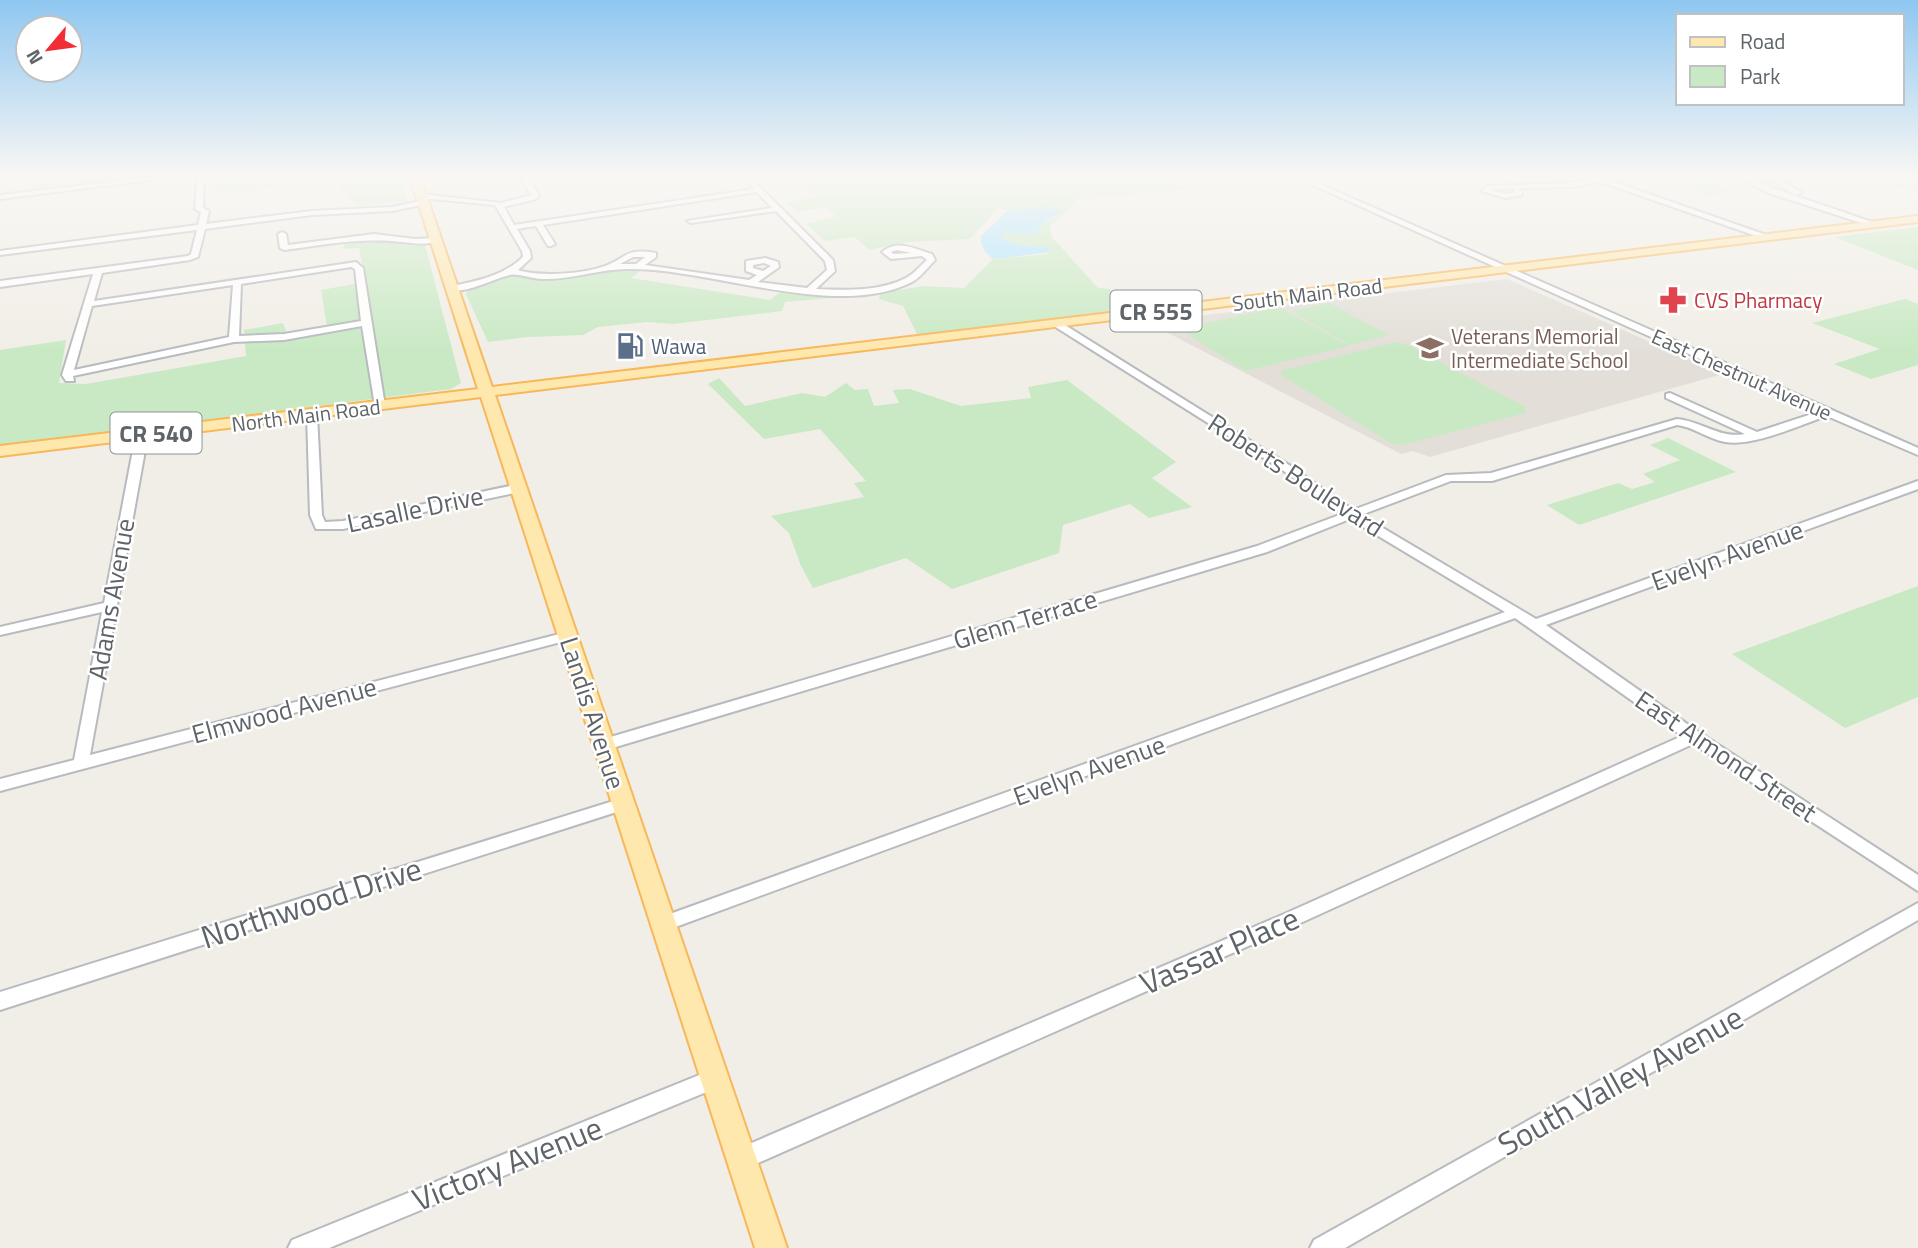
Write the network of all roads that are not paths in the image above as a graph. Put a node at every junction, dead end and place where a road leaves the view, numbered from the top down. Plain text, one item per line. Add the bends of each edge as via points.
1 (143, 235) edge
2 (200, 235) edge
3 (282, 235) edge
4 (433, 235) edge
5 (518, 235) edge
6 (545, 235) edge
7 (803, 235) edge
8 (1431, 235) edge
9 (1763, 235) edge
10 (1794, 235) edge
11 (1771, 238) junction
12 (435, 240) junction
13 (551, 244) dead end
14 (284, 248) junction
15 (922, 254) dead end
16 (1, 255) edge
17 (289, 266) junction
18 (605, 268) junction
19 (1510, 270) junction
20 (98, 271) junction
21 (512, 271) junction
22 (637, 271) junction
23 (668, 271) junction
24 (763, 274) dead end
25 (658, 278) junction
26 (237, 282) junction
27 (0, 284) edge
28 (750, 285) junction
29 (452, 289) junction
30 (810, 290) junction
31 (763, 293) dead end
32 (89, 304) junction
33 (366, 323) junction
34 (1057, 324) junction
35 (234, 339) junction
36 (68, 374) junction
37 (80, 380) dead end
38 (487, 393) junction
39 (1670, 396) dead end
40 (380, 406) junction
41 (1827, 412) junction
42 (313, 414) junction
43 (1718, 418) junction
44 (1683, 422) junction
45 (142, 434) junction
46 (1753, 435) junction
47 (0, 451) edge
48 (1918, 452) edge
49 (1918, 485) edge
50 (519, 488) junction
51 (1350, 513) junction
52 (110, 606) junction
53 (1515, 613) junction
54 (1535, 624) junction
55 (0, 631) edge
56 (568, 636) junction
57 (1694, 737) junction
58 (603, 745) junction
59 (81, 763) junction
60 (0, 785) edge
61 (623, 804) junction
62 (1918, 884) edge
63 (1918, 911) edge
64 (663, 924) junction
65 (0, 1001) edge
66 (714, 1079) junction
67 (741, 1159) junction
68 (300, 1248) edge
69 (771, 1248) edge
70 (1322, 1248) edge

1 - 16 street
2 - 20 street via 190,258
3 - 14 street
4 - 12 main road, Landis Avenue
5 - 21 street via 527,258
6 - 13 street
7 - 30 street via 831,264 831,271
8 - 19 street, East Chestnut Avenue
9 - 11 street
10 - 11 main road, South Main Road / CR 555
11 - 19 main road, South Main Road / CR 555
12 - 14 street via 374,236
12 - 29 main road, Landis Avenue
14 - 17 street
15 - 30 street via 931,260 911,279 894,285 857,292
17 - 26 street
17 - 33 street via 353,264 359,268
18 - 21 street via 543,277
18 - 22 street
18 - 22 street via 631,254 653,255
19 - 34 main road, South Main Road / CR 555
19 - 41 street, East Chestnut Avenue
20 - 27 street
20 - 32 street
21 - 29 street
22 - 23 street
22 - 25 street
23 - 25 street
23 - 28 street
24 - 28 street
25 - 28 street
26 - 32 street
26 - 35 street
28 - 30 street
28 - 31 street
29 - 38 main road, Landis Avenue
32 - 36 street
33 - 35 street via 284,337
33 - 40 street
34 - 38 main road, South Main Road / CR 555
34 - 51 street, Roberts Boulevard
35 - 36 street
36 - 37 street via 69,379
38 - 40 main road, North Main Road / CR 540
38 - 50 main road, Landis Avenue
39 - 43 street
40 - 42 main road, North Main Road / CR 540
41 - 46 street
41 - 48 street, East Chestnut Avenue
42 - 45 main road, North Main Road / CR 540
42 - 50 street, Lasalle Drive via 320,526
43 - 44 street, Glenn Terrace via 1698,415
43 - 46 street
44 - 46 street via 1726,439
44 - 51 street, Glenn Terrace via 1486,478 1457,475
45 - 47 main road, North Main Road / CR 540
45 - 52 street, Adams Avenue
49 - 54 street, Evelyn Avenue
50 - 56 main road, Landis Avenue
51 - 53 street, Roberts Boulevard
51 - 58 street, Glenn Terrace via 1262,549
52 - 55 street
52 - 59 street, Adams Avenue
53 - 54 street, Roberts Boulevard
53 - 64 street, Evelyn Avenue
54 - 57 street, East Almond Street
56 - 58 main road, Landis Avenue
56 - 59 street, Elmwood Avenue
57 - 62 street, East Almond Street
57 - 67 street, Vassar Place via 1276,926
58 - 61 main road, Landis Avenue
59 - 60 street, Elmwood Avenue
61 - 64 main road, Landis Avenue
61 - 65 street, Northwood Drive
63 - 70 street, South Valley Avenue
64 - 66 main road, Landis Avenue
66 - 67 main road, Landis Avenue
66 - 68 street, Victory Avenue
67 - 69 main road, Landis Avenue

